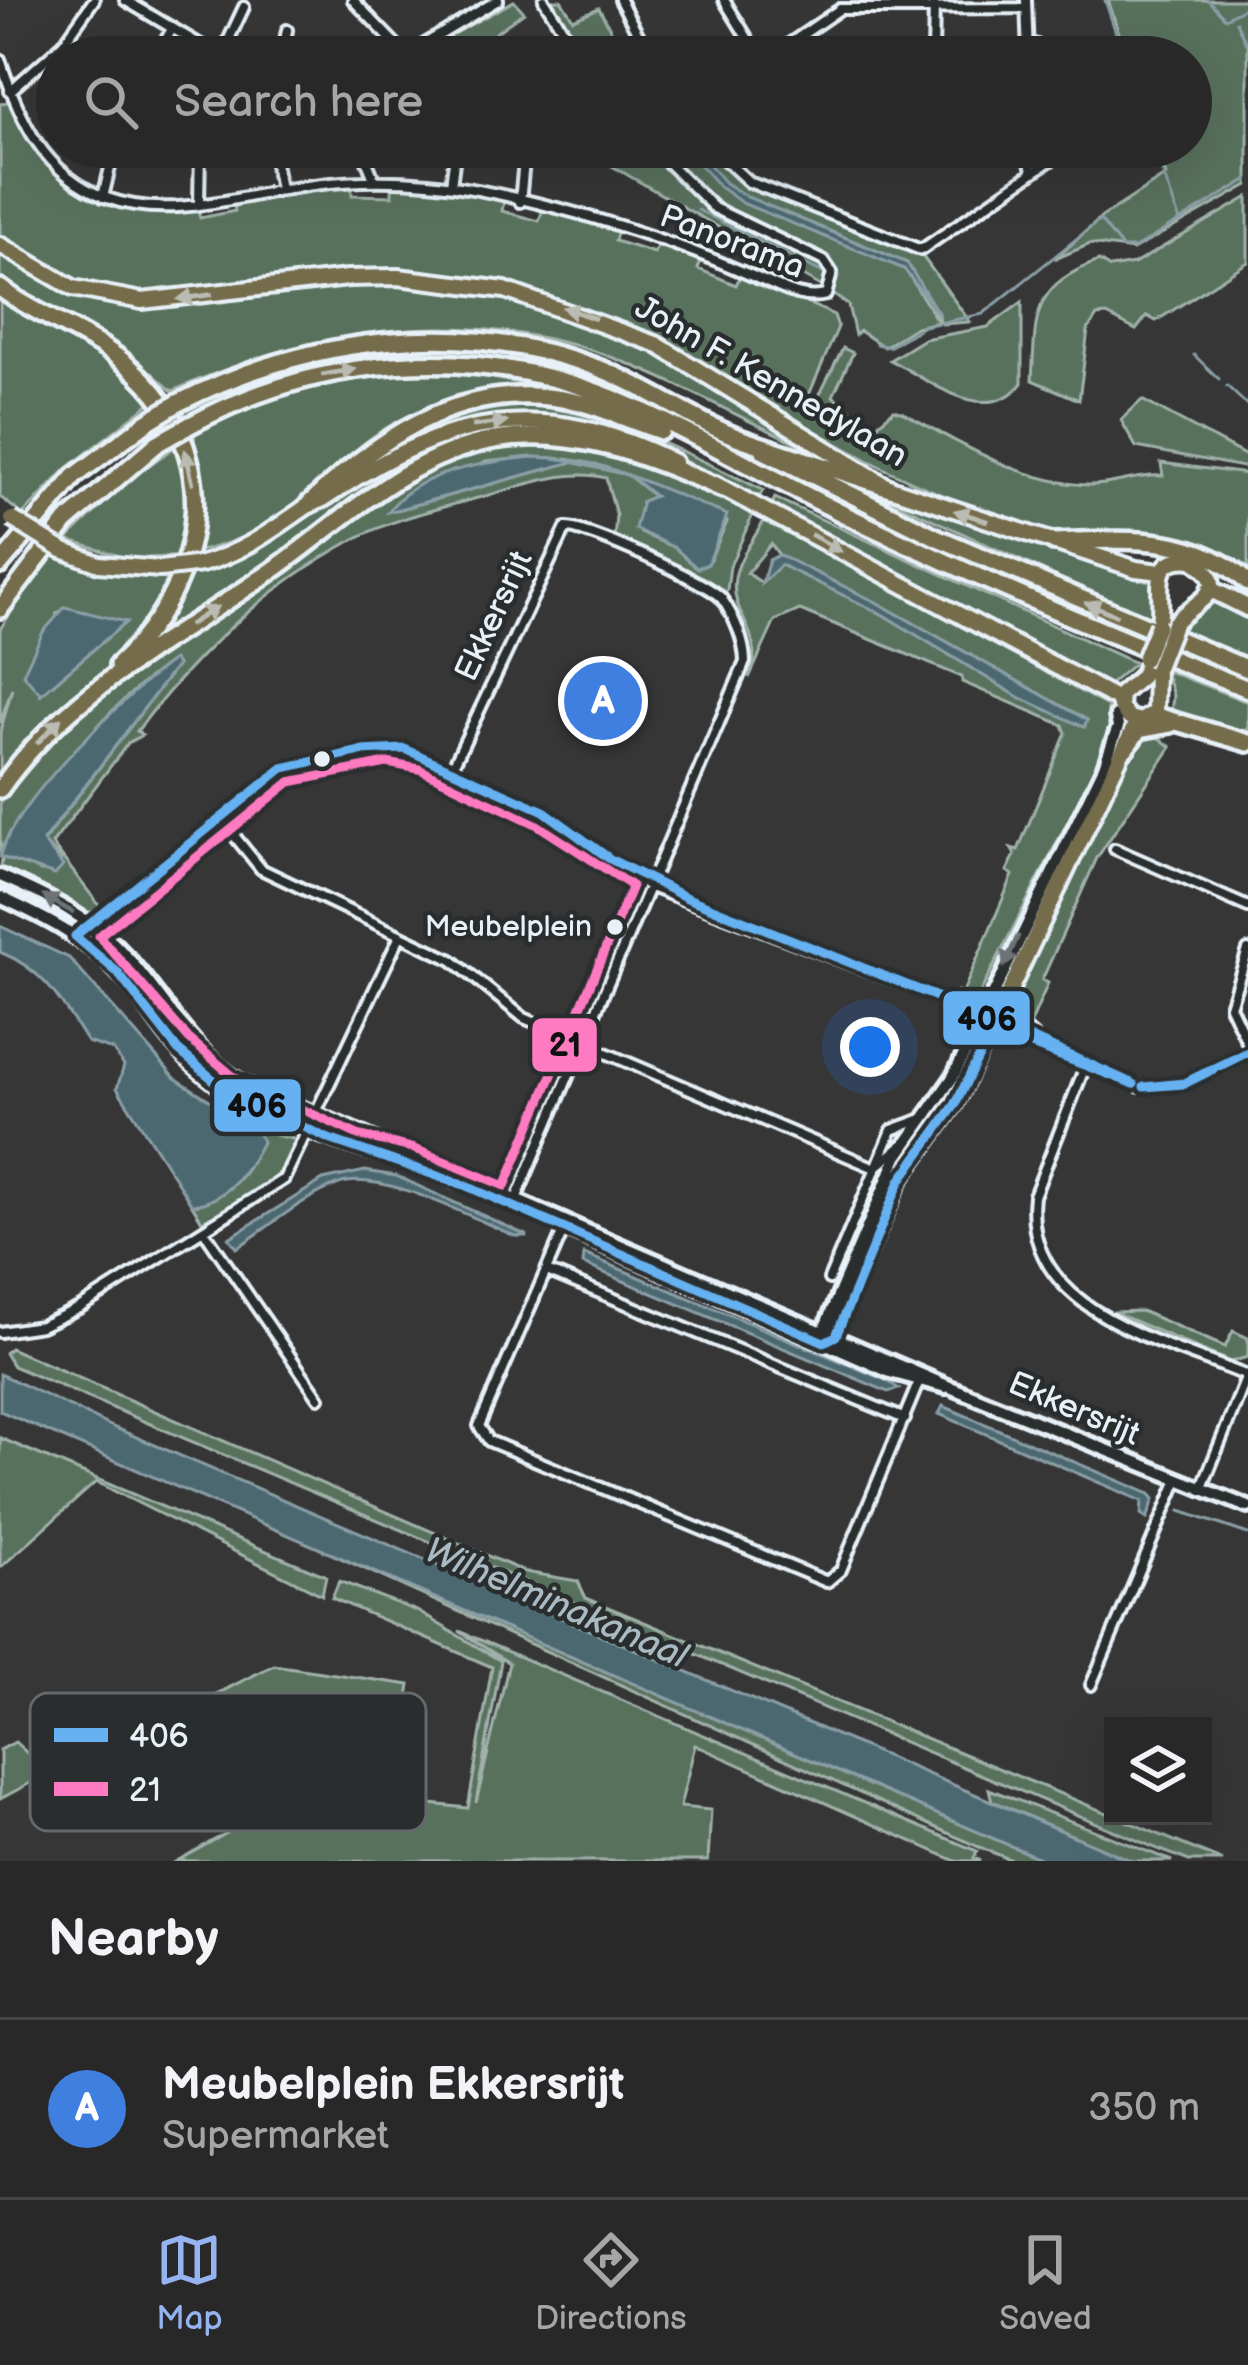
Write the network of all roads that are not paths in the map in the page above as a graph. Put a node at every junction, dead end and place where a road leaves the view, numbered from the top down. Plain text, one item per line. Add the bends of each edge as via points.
1 (94, 0) edge
2 (124, 0) edge
3 (352, 0) edge
4 (498, 0) edge
5 (544, 0) edge
6 (620, 0) edge
7 (724, 0) edge
8 (934, 3) edge
9 (1026, 4) edge
10 (840, 5) edge
11 (244, 7) dead end
12 (172, 29) junction
13 (287, 30) dead end
14 (69, 36) edge
15 (168, 36) edge
16 (185, 36) edge
17 (230, 36) edge
18 (286, 36) edge
19 (386, 36) edge
20 (438, 36) edge
21 (567, 36) edge
22 (639, 36) edge
23 (746, 36) edge
24 (798, 36) edge
25 (933, 36) edge
26 (1028, 36) edge
27 (0, 59) edge
28 (36, 68) edge
29 (10, 91) junction
30 (36, 141) edge
31 (60, 168) edge
32 (110, 168) edge
33 (200, 168) edge
34 (276, 168) edge
35 (370, 168) edge
36 (453, 168) edge
37 (523, 168) edge
38 (673, 168) edge
39 (734, 168) edge
40 (1031, 168) edge
41 (1038, 168) edge
42 (1032, 172) junction
43 (374, 179) junction
44 (451, 185) junction
45 (280, 189) junction
46 (103, 197) junction
47 (520, 202) junction
48 (199, 204) junction
49 (0, 244) edge
50 (0, 288) edge
51 (740, 438) junction
52 (698, 443) junction
53 (890, 488) junction
54 (723, 489) junction
55 (309, 504) junction
56 (0, 508) edge
57 (1054, 542) junction
58 (0, 565) edge
59 (1161, 572) junction
60 (1248, 584) edge
61 (1210, 590) junction
62 (1248, 608) edge
63 (0, 609) edge
64 (1166, 621) junction
65 (1148, 667) junction
66 (1248, 669) edge
67 (105, 681) junction
68 (1248, 689) edge
69 (1127, 711) junction
70 (1179, 724) junction
71 (1248, 742) edge
72 (1119, 747) junction
73 (452, 768) junction
74 (0, 789) edge
75 (220, 818) junction
76 (1115, 849) dead end
77 (0, 876) edge
78 (649, 882) junction
79 (0, 897) edge
80 (1248, 907) edge
81 (90, 924) junction
82 (76, 936) junction
83 (400, 936) junction
84 (1248, 950) edge
85 (1004, 1003) junction
86 (980, 1020) junction
87 (993, 1027) junction
88 (1032, 1039) junction
89 (580, 1044) junction
90 (1248, 1048) edge
91 (1086, 1064) junction
92 (317, 1115) junction
93 (925, 1118) junction
94 (310, 1131) junction
95 (908, 1142) junction
96 (874, 1168) junction
97 (514, 1203) junction
98 (566, 1225) junction
99 (204, 1231) junction
100 (547, 1271) junction
101 (830, 1279) dead end
102 (0, 1332) edge
103 (828, 1336) junction
104 (1248, 1375) edge
105 (921, 1377) junction
106 (319, 1398) dead end
107 (905, 1419) junction
108 (1177, 1482) junction
109 (1201, 1490) junction
110 (1248, 1507) edge
111 (1091, 1685) dead end

1 - 14 street
2 - 12 street
3 - 19 street
4 - 20 street
5 - 21 street
6 - 22 street
7 - 23 street
8 - 9 street
8 - 10 street
8 - 25 street
9 - 26 street
10 - 24 street
11 - 17 street
12 - 15 street
12 - 16 street
13 - 18 street
27 - 29 street, Panorama
28 - 29 street
29 - 30 street, Panorama
31 - 46 street, Panorama
32 - 46 street
33 - 48 street
34 - 45 street
35 - 43 street
36 - 44 street
37 - 47 street
38 - 47 street, Panorama via 714,208 824,261 832,273 826,295 805,296 657,236
39 - 42 street via 749,182 927,248
40 - 42 street
41 - 42 street
43 - 44 street, Panorama
43 - 45 street, Panorama
44 - 47 street, Panorama
45 - 48 street, Panorama
46 - 48 street, Panorama via 150,208
53 -> 49 highway, John F. Kennedylaan via 656,344 505,290 348,278 142,301 73,288
67 -> 50 highway via 149,633 182,579 195,517 187,452 134,371
51 - 53 highway
51 - 58 highway, bridge via 596,368 514,347 373,342 284,359 178,403 75,476
66 -> 51 highway, John F. Kennedylaan via 938,538
52 - 55 highway via 586,404 490,398 421,417
63 -> 52 highway, bridge via 66,522 158,443 234,402 307,378 426,363 482,366 623,403
52 - 68 highway via 933,556
57 -> 53 highway, John F. Kennedylaan
55 -> 54 highway via 427,438 525,421 620,438
67 -> 54 highway via 399,476 470,446 575,439
54 -> 69 highway
55 - 56 highway, bridge via 257,543 202,565 160,569 62,550
57 - 59 highway, John F. Kennedylaan
57 - 60 highway via 1179,544
59 - 61 highway, John F. Kennedylaan via 1192,560
59 - 64 highway
61 - 62 highway
61 - 64 highway via 1203,604
61 - 64 highway via 1193,570 1172,571
64 - 65 highway, bridge
65 - 69 highway
65 - 69 highway via 1158,702
74 -> 67 highway via 41,738
69 - 70 highway
69 - 72 highway
70 - 71 highway
70 - 72 highway via 1158,722
72 - 85 highway
72 -> 86 main road
73 - 75 street via 405,749 308,759 283,768
73 - 78 street via 544,811
73 - 78 street, Ekkersrijt via 566,528 718,595 745,653
75 - 81 street
75 - 83 street via 261,869
76 - 80 street
81 -> 77 main road, Ekkersrijt
78 - 86 street
78 - 89 street, Ekkersrijt
79 - 82 main road, Ekkersrijt
81 - 82 street
81 - 92 main road, Ekkersrijt via 212,1061
82 - 94 main road, Ekkersrijt via 202,1073
83 - 89 street via 452,960 524,1018
83 - 92 street
84 - 90 street via 1229,1006
85 - 87 main road
85 - 88 highway
86 - 87 street
86 - 93 main road
87 - 88 street
87 - 91 street via 1057,1059
87 - 103 main road via 955,1105 900,1181
88 - 91 street
89 - 96 street
89 - 97 street, Ekkersrijt
90 - 91 street via 1160,1089
91 - 104 street via 1034,1196 1047,1263 1079,1302
92 - 94 street
92 - 97 main road, Ekkersrijt
93 - 95 main road
93 - 96 street via 892,1130
94 - 97 main road, Ekkersrijt
94 - 99 street via 284,1179
95 - 96 street
95 - 103 main road via 886,1179
96 - 101 street
97 - 98 main road, Ekkersrijt
98 - 100 street
98 - 103 main road, Ekkersrijt
99 - 102 street via 61,1318
99 - 106 street
100 - 107 street
100 - 107 street via 479,1426 489,1441 819,1581 834,1579
103 - 105 main road, Ekkersrijt
104 - 109 street
105 - 107 street
105 - 108 main road, Ekkersrijt
108 - 109 main road, Ekkersrijt
108 - 111 street
109 - 110 main road, Ekkersrijt

